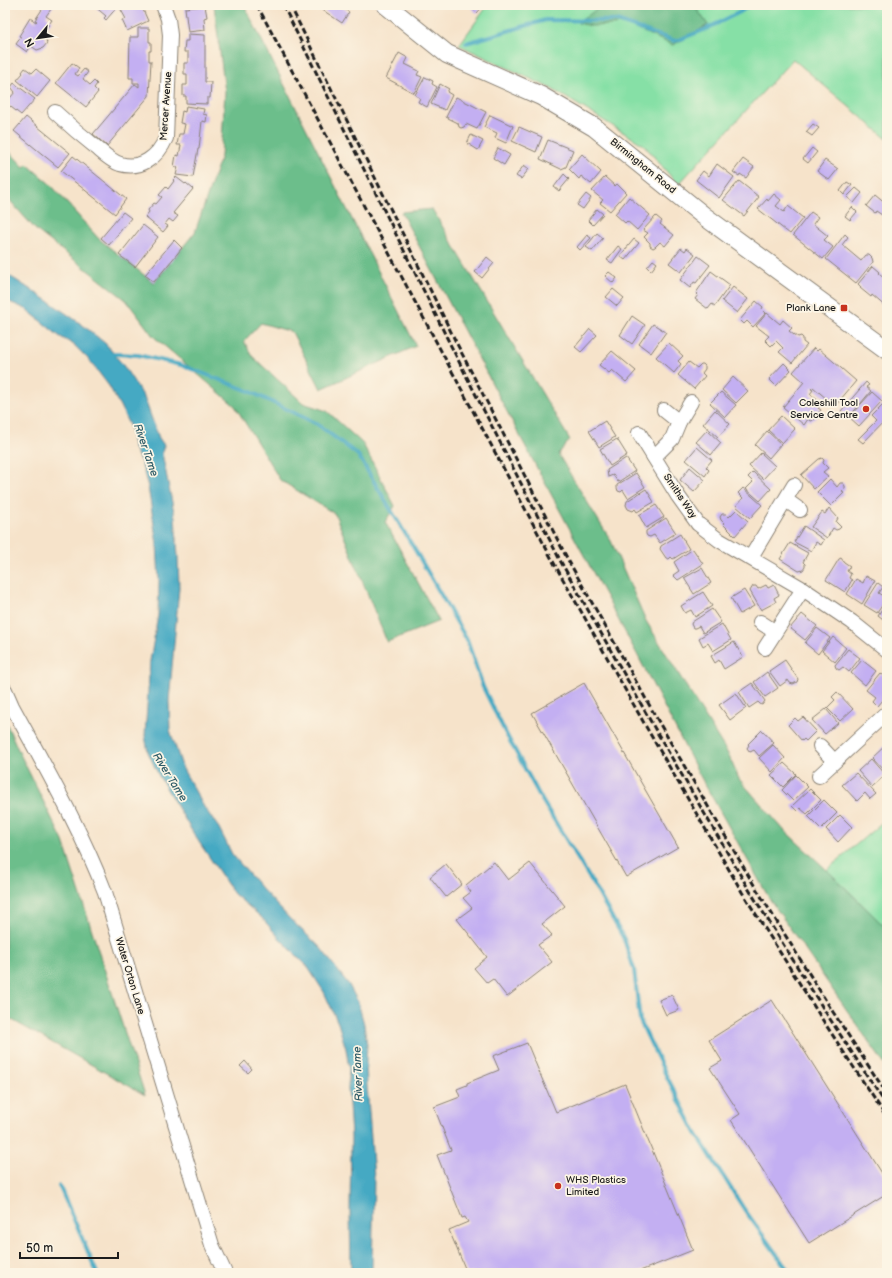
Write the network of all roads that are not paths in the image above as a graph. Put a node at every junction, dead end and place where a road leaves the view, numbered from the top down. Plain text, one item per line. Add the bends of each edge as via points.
1 (163, 5) edge
2 (386, 5) edge
3 (55, 112) dead end
4 (887, 350) edge
5 (691, 402) dead end
6 (664, 410) dead end
7 (679, 422) junction
8 (638, 433) dead end
9 (654, 457) junction
10 (794, 485) dead end
11 (786, 500) junction
12 (800, 510) dead end
13 (750, 557) junction
14 (803, 589) junction
15 (760, 622) dead end
16 (774, 631) junction
17 (765, 648) dead end
18 (887, 650) edge
19 (5, 690) edge
20 (887, 714) edge
21 (820, 746) dead end
22 (834, 761) junction
23 (819, 776) dead end
24 (225, 1273) edge

1 - 3 street, Mercer Avenue via 170,35 166,138 152,158 135,165 119,164
2 - 4 main road, Birmingham Road via 447,54 542,96 594,127 704,216
5 - 7 street
6 - 7 street
7 - 9 street via 672,439
8 - 9 street, Smiths Way
9 - 13 street, Smiths Way via 698,524 719,540
10 - 11 street
11 - 12 street
11 - 13 street
13 - 14 street, Smiths Way
14 - 16 street
14 - 18 street, Smiths Way via 852,622
15 - 16 street
16 - 17 street
19 - 24 street, Water Orton Lane via 81,836 105,892 212,1244
20 - 22 street
21 - 22 street
22 - 23 street

